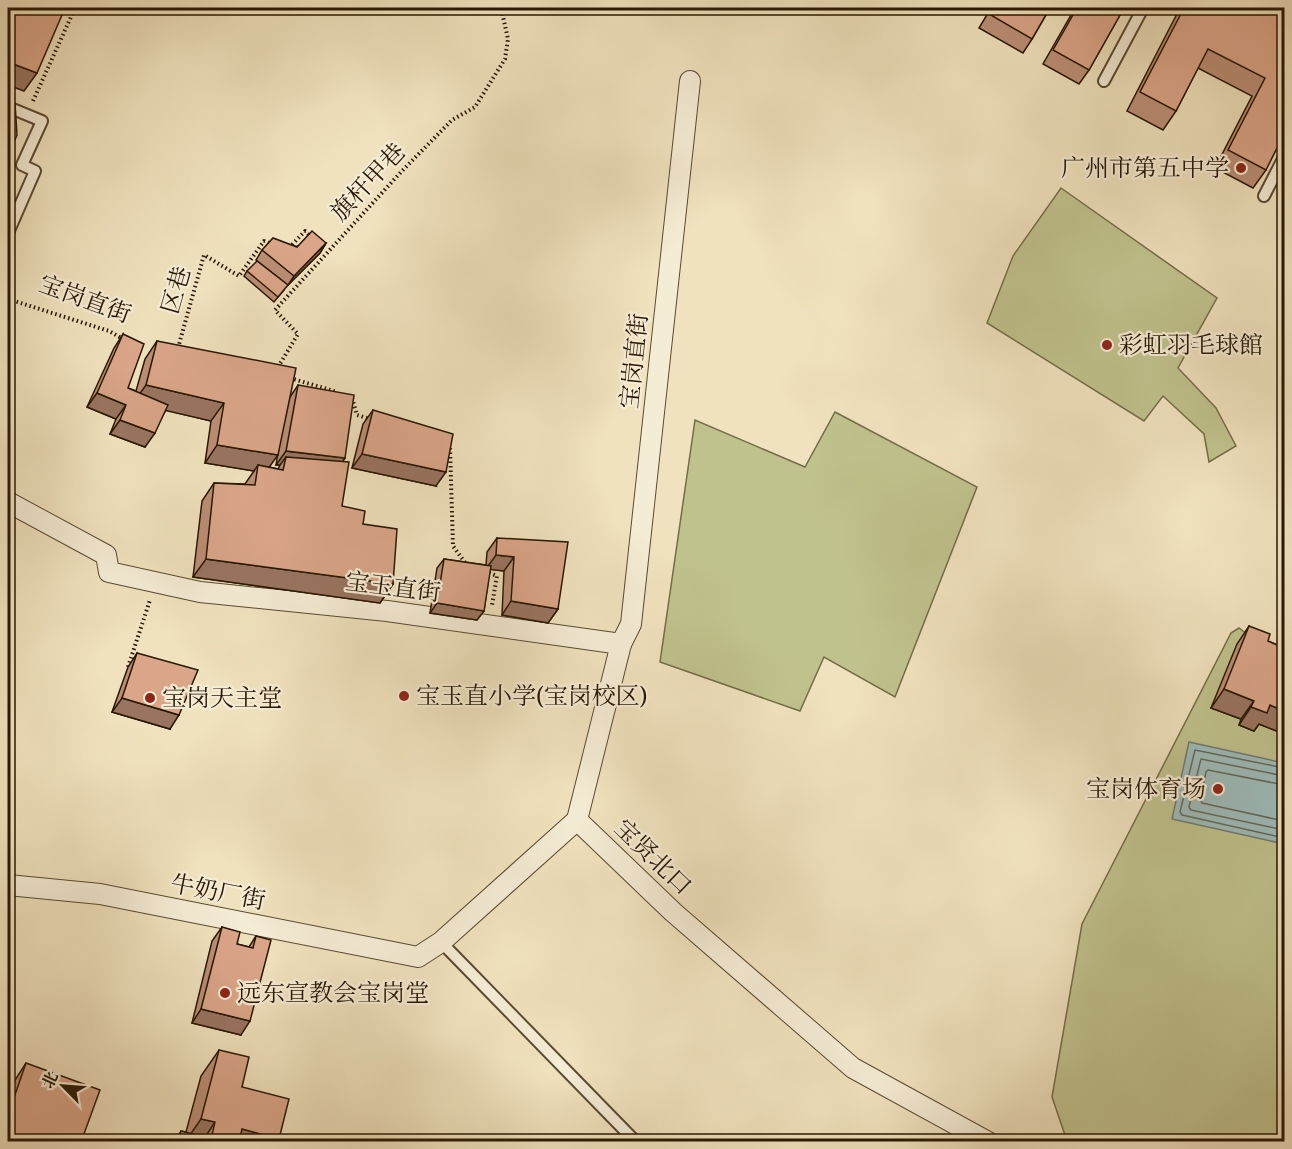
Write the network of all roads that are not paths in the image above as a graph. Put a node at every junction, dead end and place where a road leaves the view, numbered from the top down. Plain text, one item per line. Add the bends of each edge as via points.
1 (1143, 8) edge
2 (690, 81) dead end
3 (1104, 81) dead end
4 (10, 108) edge
5 (1284, 157) edge
6 (1264, 196) dead end
7 (8, 233) edge
8 (8, 502) edge
9 (621, 644) junction
10 (577, 820) junction
11 (8, 885) edge
12 (441, 942) junction
13 (418, 957) joint
14 (636, 1142) edge
15 (988, 1142) edge

1 - 3 lane
2 - 9 street, 宝岗直街 via 631,624
4 - 7 lane via 42,121 22,165 35,171
5 - 6 lane
8 - 9 street, 宝玉直街 via 106,555 109,572 156,583 200,592 387,611
9 - 10 street
10 - 12 street, 宝贤北口
10 - 15 street, 宝贤北口 via 673,912 853,1068
11 - 13 street, 牛奶厂街 via 100,894
12 - 13 street, 宝贤北口
12 - 14 lane

